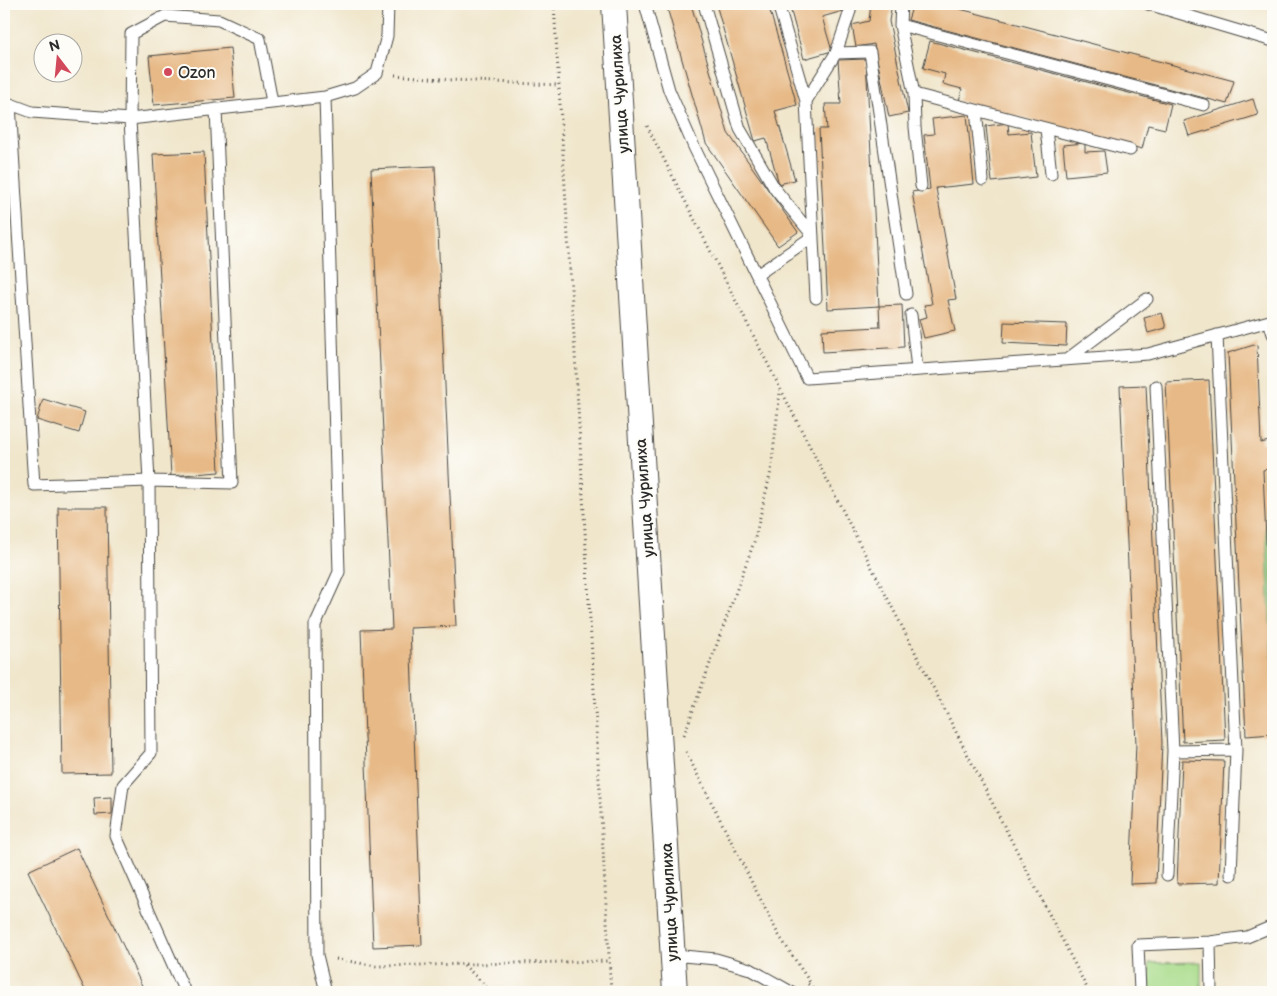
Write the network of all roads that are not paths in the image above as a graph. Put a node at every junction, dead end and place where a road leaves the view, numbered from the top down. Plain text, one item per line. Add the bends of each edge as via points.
1 (388, 4) edge
2 (614, 4) edge
3 (645, 4) edge
4 (704, 4) edge
5 (778, 4) edge
6 (850, 4) edge
7 (901, 4) edge
8 (1148, 4) edge
9 (900, 25) junction
10 (1273, 41) edge
11 (836, 53) junction
12 (914, 94) junction
13 (325, 97) junction
14 (806, 101) junction
15 (272, 102) junction
16 (7, 103) edge
17 (1204, 105) dead end
18 (216, 109) junction
19 (976, 110) junction
20 (130, 119) junction
21 (1046, 129) junction
22 (1130, 150) dead end
23 (1051, 174) dead end
24 (983, 180) dead end
25 (921, 186) dead end
26 (813, 236) junction
27 (757, 275) junction
28 (906, 294) dead end
29 (816, 298) dead end
30 (1147, 299) dead end
31 (911, 315) dead end
32 (1271, 321) edge
33 (1273, 334) edge
34 (1217, 335) junction
35 (1069, 358) junction
36 (918, 370) junction
37 (1156, 386) dead end
38 (149, 482) junction
39 (1236, 750) junction
40 (1173, 751) junction
41 (1230, 874) dead end
42 (1168, 875) dead end
43 (1273, 926) edge
44 (1210, 942) junction
45 (672, 955) junction
46 (185, 992) edge
47 (326, 992) edge
48 (675, 992) edge
49 (791, 992) edge
50 (1140, 992) edge
51 (1211, 992) edge

1 - 13 lane via 387,36 376,73 355,88
2 - 45 street, улица Чурилиха
3 - 27 lane via 669,90
4 - 26 lane via 740,129 775,189
5 - 14 lane
6 - 11 lane
7 - 9 lane
8 - 10 lane
9 - 12 lane
9 - 17 lane
11 - 14 lane
11 - 28 lane via 870,52
12 - 19 lane
12 - 25 lane
13 - 15 lane
13 - 47 lane via 339,572 315,625 317,955
14 - 26 lane
15 - 18 lane
15 - 20 lane via 260,39 220,20 165,16 131,34
16 - 20 lane via 32,112
16 - 38 lane via 34,485
18 - 20 lane
18 - 38 lane via 232,483
19 - 21 lane
19 - 24 lane
20 - 38 lane
21 - 22 lane
21 - 23 lane
26 - 27 lane
26 - 29 lane
27 - 36 lane via 807,378
30 - 35 lane
31 - 36 lane
32 - 33 lane
32 - 34 lane
34 - 35 lane via 1148,354
34 - 39 lane
35 - 36 lane
37 - 40 lane
38 - 46 lane via 151,753 123,785 116,836
39 - 40 lane
39 - 41 lane
40 - 42 lane
43 - 44 lane via 1247,936
44 - 50 lane via 1138,945
44 - 51 lane
45 - 48 street, улица Чурилиха
45 - 49 lane via 716,959 750,969

